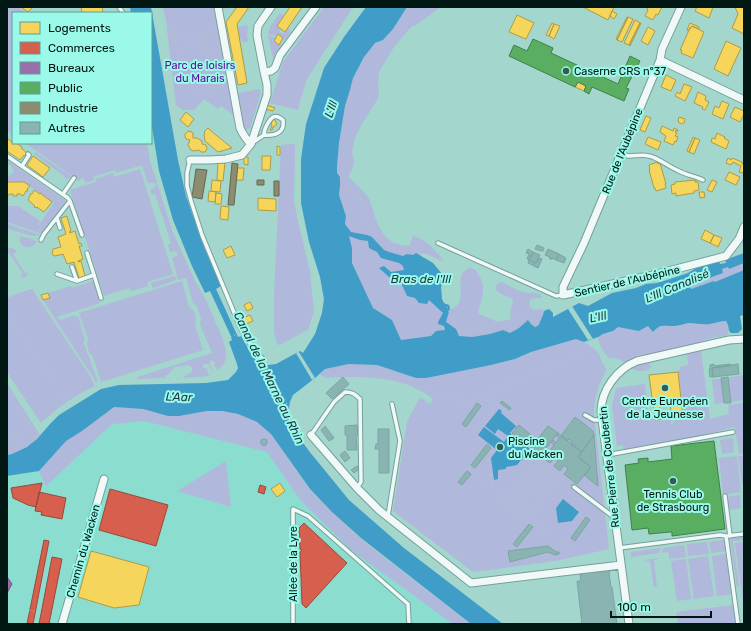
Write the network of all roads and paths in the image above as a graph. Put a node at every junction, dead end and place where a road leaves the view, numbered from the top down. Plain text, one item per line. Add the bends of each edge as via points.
1 (153, 7) edge
2 (160, 7) edge
3 (219, 7) edge
4 (271, 7) edge
5 (316, 7) edge
6 (355, 7) edge
7 (681, 7) edge
8 (221, 20) junction
9 (163, 24) junction
10 (164, 34) junction
11 (158, 36) junction
12 (174, 36) junction
13 (206, 36) junction
14 (186, 40) junction
15 (208, 53) junction
16 (660, 60) junction
17 (223, 69) junction
18 (264, 72) junction
19 (230, 74) junction
20 (232, 85) junction
21 (744, 100) edge
22 (205, 105) dead end
23 (264, 135) junction
24 (294, 142) junction
25 (20, 144) edge
26 (151, 144) edge
27 (251, 144) junction
28 (29, 153) joint
29 (620, 154) junction
30 (7, 156) edge
31 (190, 160) junction
32 (22, 166) junction
33 (184, 173) dead end
34 (74, 178) dead end
35 (703, 180) dead end
36 (69, 189) dead end
37 (344, 190) dead end
38 (63, 194) junction
39 (12, 196) dead end
40 (70, 201) junction
41 (7, 203) edge
42 (12, 203) junction
43 (38, 210) dead end
44 (56, 218) junction
45 (744, 227) edge
46 (60, 228) dead end
47 (7, 230) edge
48 (19, 235) junction
49 (82, 235) dead end
50 (41, 240) junction
51 (438, 243) dead end
52 (16, 246) dead end
53 (87, 253) dead end
54 (72, 267) dead end
55 (58, 274) dead end
56 (175, 275) junction
57 (94, 276) junction
58 (77, 281) junction
59 (178, 281) junction
60 (19, 285) dead end
61 (31, 285) junction
62 (21, 289) junction
63 (120, 292) junction
64 (7, 296) edge
65 (102, 297) joint
66 (562, 297) junction
67 (122, 298) junction
68 (7, 312) edge
69 (239, 333) dead end
70 (223, 337) junction
71 (744, 339) edge
72 (594, 345) junction
73 (295, 348) junction
74 (677, 352) junction
75 (264, 360) junction
76 (660, 367) dead end
77 (610, 368) dead end
78 (665, 368) dead end
79 (679, 368) dead end
80 (214, 373) junction
81 (7, 375) edge
82 (215, 376) junction
83 (314, 381) junction
84 (100, 383) junction
85 (7, 387) edge
86 (101, 387) junction
87 (97, 388) junction
88 (345, 392) junction
89 (67, 402) dead end
90 (392, 404) dead end
91 (32, 411) junction
92 (402, 414) dead end
93 (585, 415) dead end
94 (25, 416) junction
95 (602, 420) junction
96 (524, 425) dead end
97 (42, 428) junction
98 (733, 432) joint
99 (312, 435) junction
100 (715, 435) junction
101 (7, 443) edge
102 (7, 452) edge
103 (607, 455) junction
104 (540, 462) junction
105 (547, 467) junction
106 (468, 468) dead end
107 (550, 470) junction
108 (557, 475) junction
109 (561, 478) junction
110 (104, 479) dead end
111 (744, 485) edge
112 (741, 486) junction
113 (492, 487) junction
114 (574, 487) joint
115 (357, 488) junction
116 (742, 494) junction
117 (725, 496) junction
118 (503, 503) junction
119 (507, 505) junction
120 (744, 510) edge
121 (513, 511) junction
122 (515, 516) junction
123 (388, 517) junction
124 (615, 518) junction
125 (522, 521) junction
126 (25, 522) dead end
127 (526, 523) junction
128 (7, 530) edge
129 (744, 534) edge
130 (728, 536) junction
131 (707, 537) junction
132 (684, 539) junction
133 (744, 540) edge
134 (619, 548) junction
135 (574, 550) dead end
136 (728, 552) junction
137 (710, 555) junction
138 (687, 558) junction
139 (670, 560) dead end
140 (621, 565) junction
141 (471, 583) junction
142 (738, 588) dead end
143 (734, 594) junction
144 (716, 597) junction
145 (693, 600) junction
146 (735, 602) junction
147 (677, 603) dead end
148 (717, 605) junction
149 (694, 608) junction
150 (678, 610) dead end
151 (741, 610) dead end
152 (38, 612) dead end
153 (121, 612) dead end
154 (744, 614) edge
155 (24, 624) edge
156 (62, 624) edge
157 (122, 624) edge
158 (293, 624) edge
159 (409, 624) edge
160 (522, 624) edge
161 (628, 624) edge
162 (738, 624) edge

1 - 11 path
2 - 9 path
3 - 8 street
4 - 18 street via 258,26 257,35
5 - 18 street via 280,55 275,68
6 - 24 path via 310,78 302,101
7 - 16 street, Rue de l'Aubépine via 662,49
8 - 13 path
8 - 19 street
9 - 10 path
9 - 12 path via 171,24
10 - 11 path
10 - 12 path
10 - 31 path via 183,151
11 - 33 path
12 - 14 path
12 - 17 path via 182,77
13 - 14 path
13 - 15 path
14 - 15 path
15 - 17 path
16 - 21 street
16 - 29 street, Rue de l'Aubépine
17 - 19 path
18 - 27 street via 266,95
19 - 20 street
20 - 22 path via 199,91
20 - 27 street via 242,134
23 - 23 lane via 280,131 283,120 280,117 272,117
23 - 27 lane
24 - 27 path
24 - 73 path via 297,145 298,214 318,298 308,333 299,339
25 - 28 path
26 - 70 path via 156,174 179,244
27 - 31 street via 242,155 226,159
28 - 32 lane
29 - 35 lane via 628,157 649,156
29 - 66 street, Rue de l'Aubépine via 563,287
30 - 32 lane
31 - 75 lane via 187,186 202,235 240,327 254,350
32 - 38 lane
34 - 38 lane
36 - 56 path via 95,181 94,178 141,167
37 - 66 path via 354,192 362,200 369,228 386,244 401,251 415,250 443,270 446,305 459,331 481,330
38 - 40 lane
39 - 42 path
40 - 44 lane
40 - 49 lane
41 - 42 path
42 - 43 path via 18,203 35,215
44 - 46 lane
44 - 50 lane
45 - 66 street, Sentier de l'Aubépine via 739,239 726,256
47 - 48 path
48 - 50 path
48 - 52 path
50 - 61 path via 35,251 36,259 42,267 37,281
51 - 66 lane
53 - 57 lane
54 - 58 lane
55 - 58 lane
56 - 59 path
56 - 63 path via 149,283 150,286
57 - 58 lane
57 - 65 lane
59 - 67 path
59 - 84 path via 184,279 206,350
60 - 62 path
61 - 62 path
61 - 87 path
62 - 64 path
63 - 65 path
63 - 67 path
66 - 72 path
67 - 84 path via 78,312 88,353
68 - 89 path
69 - 70 path via 229,338
70 - 82 path via 227,350 226,365
71 - 74 street, Rue Pierre de Coubertin
72 - 77 path
72 - 83 path via 584,353 471,401 434,397 421,388 389,378 327,376 318,383
73 - 75 path via 277,358
73 - 83 path
74 - 79 path
74 - 95 street, Rue Pierre de Coubertin via 642,359 621,370 605,393 602,401
75 - 99 path via 290,410
76 - 78 path
80 - 80 path via 208,373 205,365 208,365
80 - 80 path via 210,364 212,361 217,369
80 - 82 path
81 - 91 path
82 - 86 path via 204,379 135,381
83 - 99 path via 300,407
84 - 86 path
85 - 94 path
86 - 87 path
87 - 97 path via 78,399
88 - 92 path via 369,384 396,385 410,389 414,393 414,400
88 - 99 lane via 334,402
88 - 115 lane via 352,392 360,399 361,482
90 - 123 lane via 400,441
91 - 94 path
91 - 97 path
93 - 95 lane via 594,420
94 - 101 path via 28,428
95 - 103 street, Rue Pierre de Coubertin
96 - 113 path via 497,404 474,434 494,449 488,456
97 - 102 path via 30,441
98 - 100 lane
98 - 112 path
99 - 115 street
100 - 103 lane
100 - 117 path via 722,496
103 - 124 street, Rue Pierre de Coubertin
104 - 105 path
104 - 118 path via 536,461
104 - 119 path
105 - 107 path
105 - 121 path
106 - 113 path
107 - 108 path
107 - 122 path
108 - 109 path
108 - 125 path
109 - 114 path
109 - 127 path
110 - 156 street, Chemin du Wacken
111 - 112 path
112 - 116 path
113 - 118 path via 497,490
114 - 124 lane
115 - 123 street
116 - 117 path
116 - 120 path
117 - 130 lane
118 - 119 path
119 - 121 path
121 - 122 path via 511,513
122 - 125 path
123 - 141 street
124 - 134 street, Rue Pierre de Coubertin
125 - 127 path
126 - 128 path via 18,532
127 - 135 path via 548,530
129 - 130 lane
130 - 131 lane
130 - 136 lane
131 - 132 lane
131 - 137 path
132 - 134 lane
132 - 138 path
133 - 142 path via 734,542 740,586
134 - 140 street, Rue Pierre de Coubertin
136 - 137 path
136 - 143 lane
137 - 138 path
137 - 144 path
138 - 139 path
138 - 145 path
140 - 141 street
140 - 161 street, Rue Pierre de Coubertin
141 - 160 path
143 - 144 path
143 - 146 lane
144 - 145 path
144 - 148 path
145 - 147 path
145 - 149 path
146 - 148 path
146 - 162 lane
148 - 149 path
149 - 150 path
151 - 154 path
152 - 155 path via 28,610
153 - 157 path
158 - 159 lane, Allée de la Lyre via 293,509 308,516 408,604

